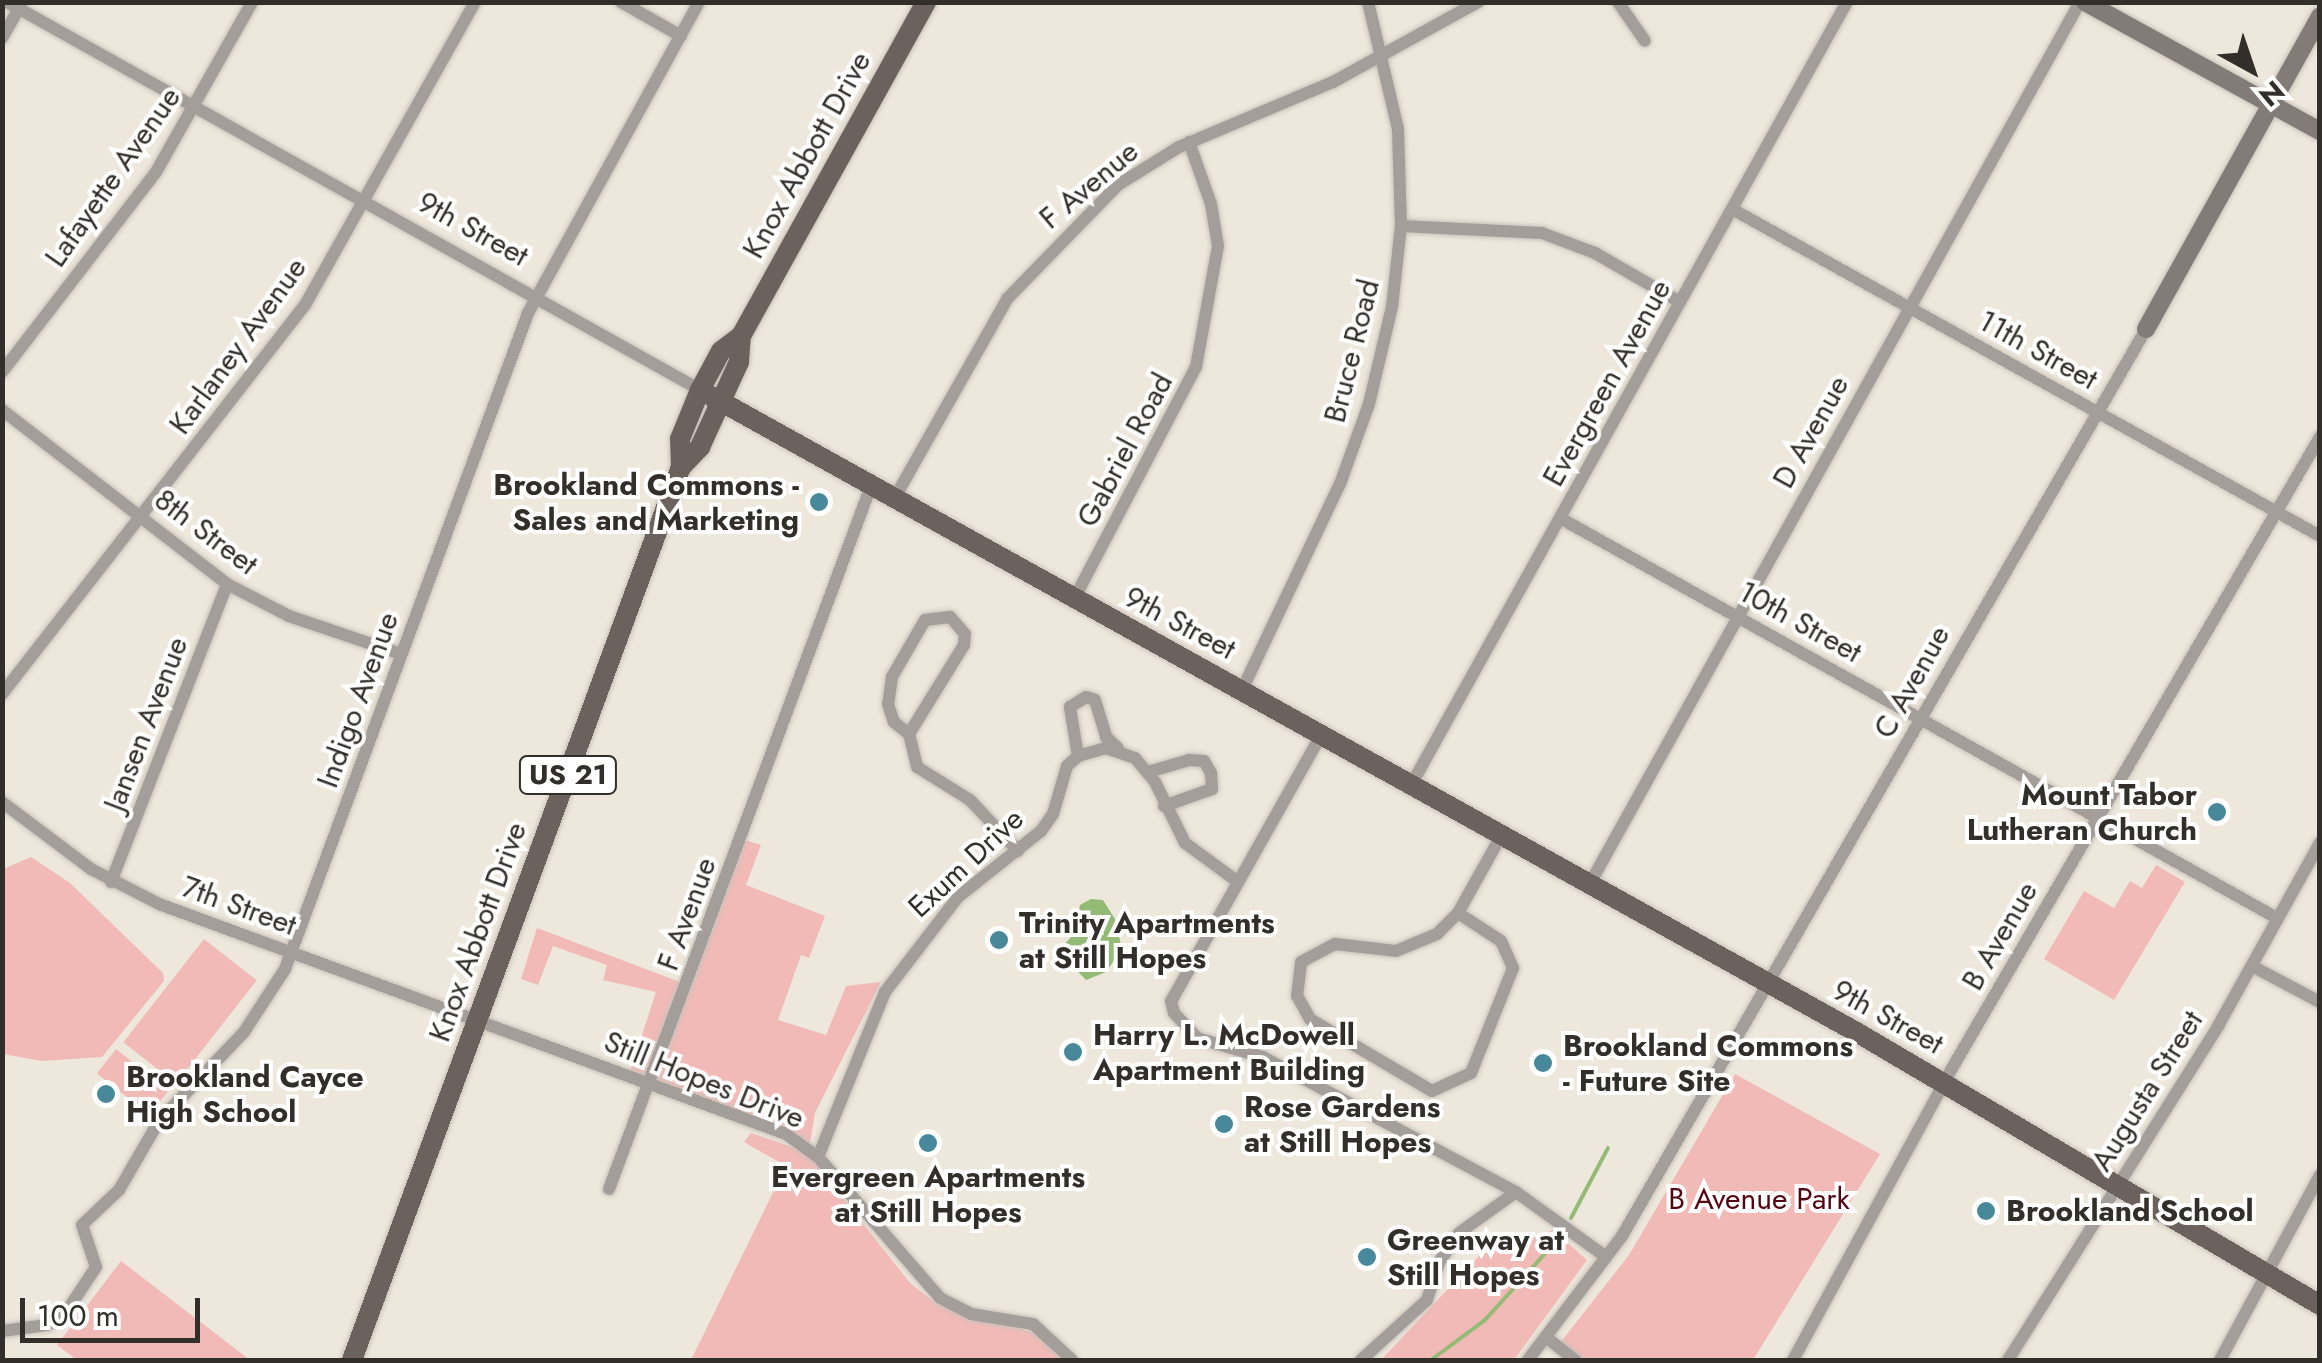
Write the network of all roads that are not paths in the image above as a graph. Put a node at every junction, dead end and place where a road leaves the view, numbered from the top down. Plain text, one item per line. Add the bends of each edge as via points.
1 (252, 2) edge
2 (475, 2) edge
3 (621, 2) edge
4 (699, 2) edge
5 (926, 2) edge
6 (1368, 2) edge
7 (1478, 2) edge
8 (1618, 2) edge
9 (1846, 2) edge
10 (2082, 2) edge
11 (16, 5) edge
12 (2320, 16) edge
13 (681, 36) junction
14 (2, 38) edge
15 (1645, 41) dead end
16 (1382, 57) junction
17 (2271, 104) junction
18 (194, 108) junction
19 (2320, 131) edge
20 (1189, 142) junction
21 (363, 202) junction
22 (1732, 209) junction
23 (1401, 226) junction
24 (536, 299) junction
25 (1680, 302) junction
26 (1910, 308) junction
27 (2146, 329) joint
28 (2, 372) edge
29 (710, 395) junction
30 (2, 410) edge
31 (2100, 413) junction
32 (2320, 437) edge
33 (871, 486) junction
34 (894, 499) junction
35 (2278, 512) junction
36 (142, 516) junction
37 (1560, 518) junction
38 (2320, 536) edge
39 (226, 584) junction
40 (1073, 600) junction
41 (1738, 616) junction
42 (402, 654) junction
43 (1242, 690) junction
44 (2, 694) edge
45 (1924, 720) junction
46 (909, 734) junction
47 (1320, 737) junction
48 (1120, 750) junction
49 (1078, 756) junction
50 (1148, 772) junction
51 (1410, 787) junction
52 (2, 802) edge
53 (1164, 806) junction
54 (2094, 821) junction
55 (1500, 838) junction
56 (2320, 844) edge
57 (1018, 851) junction
58 (1237, 881) junction
59 (112, 882) junction
60 (1588, 887) junction
61 (1458, 912) junction
62 (2277, 918) junction
63 (293, 953) junction
64 (2252, 966) junction
65 (1766, 984) junction
66 (2320, 1002) edge
67 (478, 1021) junction
68 (652, 1082) junction
69 (1944, 1082) junction
70 (818, 1157) junction
71 (2320, 1175) edge
72 (2118, 1185) junction
73 (609, 1189) dead end
74 (1516, 1192) junction
75 (1606, 1258) junction
76 (2268, 1272) junction
77 (2320, 1305) edge
78 (2, 1331) edge
79 (1547, 1338) junction
80 (352, 1360) edge
81 (1072, 1360) edge
82 (1362, 1360) edge
83 (1528, 1360) edge
84 (1575, 1360) edge
85 (1793, 1360) edge
86 (2008, 1360) edge
87 (2220, 1360) edge

1 - 18 street, Lafayette Avenue
2 - 21 street, Karlaney Avenue
3 - 13 street
4 - 13 street, Indigo Avenue
5 - 29 main road, Knox Abbott Drive / US 21 via 741,336 739,362
6 - 16 street, Bruce Road
7 - 16 street, F Avenue
8 - 15 street
9 - 22 street, Evergreen Avenue
10 - 17 street
10 - 26 street, D Avenue
11 - 14 street
11 - 18 street, 9th Street
12 - 17 street, C Avenue
13 - 24 street, Indigo Avenue
16 - 20 street, F Avenue
16 - 23 street, Bruce Road via 1398,129
17 - 19 street
17 - 27 street, C Avenue
18 - 21 street, 9th Street
18 - 28 street, Lafayette Avenue via 156,172
20 - 34 street, F Avenue via 1118,185 1021,280 976,347
20 - 40 street, Gabriel Road via 1218,246 1196,367
21 - 24 street, 9th Street
21 - 36 street, Karlaney Avenue via 289,329
22 - 25 street, Evergreen Avenue
22 - 26 street, 11th Street
23 - 25 street via 1542,233
23 - 43 street, Bruce Road via 1392,307 1360,430
24 - 29 street, 9th Street
24 - 42 street, Indigo Avenue
25 - 37 street, Evergreen Avenue
26 - 31 street, 11th Street
26 - 41 street, D Avenue
27 - 31 street, C Avenue
29 - 33 main road, 9th Street
29 - 67 main road, Knox Abbott Drive / US 21 via 700,448 682,467
30 - 36 street, 8th Street
31 - 35 street, 11th Street
31 - 45 street, C Avenue
32 - 35 street, B Avenue
33 - 34 main road, 9th Street
33 - 68 street, F Avenue
34 - 40 main road, 9th Street
35 - 38 street, 11th Street
35 - 54 street, B Avenue
36 - 39 street, 8th Street
36 - 44 street, Karlaney Avenue
37 - 41 street, 10th Street
37 - 51 street, Evergreen Avenue
39 - 42 street, 8th Street via 288,616
39 - 59 street, Jansen Avenue
40 - 43 main road, 9th Street
41 - 45 street, 10th Street
41 - 60 street, D Avenue
42 - 63 street, Indigo Avenue
43 - 47 main road, 9th Street
45 - 54 street, 10th Street
45 - 65 street, C Avenue
46 - 46 street via 894,722 888,704 892,677 925,620 950,617 966,634 964,645
46 - 57 street via 916,767 970,800
47 - 51 main road, 9th Street
47 - 58 street
48 - 49 street
48 - 49 street via 1106,737 1096,700 1086,697 1070,708
48 - 50 street
49 - 57 street, Exum Drive via 1058,786 1054,814
50 - 53 street
50 - 53 street via 1189,760 1204,761 1211,773 1212,789
51 - 55 main road, 9th Street
52 - 59 street, 7th Street
53 - 58 street via 1196,854
54 - 62 street, 10th Street
54 - 69 street, B Avenue
55 - 60 main road, 9th Street
55 - 61 street
56 - 62 street, Augusta Street
57 - 70 street, Exum Drive via 958,896 886,992
58 - 74 street via 1171,1001 1187,1030 1262,1057
59 - 63 street, 7th Street
60 - 65 main road, 9th Street
61 - 61 street via 1438,934 1410,948 1336,944 1315,950 1296,980 1310,1019 1432,1090 1471,1072 1513,968 1502,941
62 - 64 street, Augusta Street
63 - 67 street, 7th Street
63 - 78 street, Indigo Avenue via 244,1032 159,1121 119,1190 82,1226 96,1260 83,1292 54,1323
64 - 66 street
64 - 72 street, Augusta Street
65 - 69 main road, 9th Street
65 - 75 street, C Avenue
67 - 68 street, Still Hopes Drive
67 - 80 main road, Knox Abbott Drive / US 21
68 - 70 street, Still Hopes Drive via 786,1134
68 - 73 street, F Avenue
69 - 72 main road, 9th Street
69 - 85 street, B Avenue
70 - 81 street, Still Hopes Drive via 940,1298 971,1314 1033,1324
71 - 76 street
72 - 76 main road, 9th Street
72 - 86 street, Augusta Street
74 - 75 street
74 - 82 street via 1459,1234 1439,1262 1426,1300
75 - 79 street, C Avenue
76 - 77 main road, 9th Street
76 - 87 street
79 - 83 street, C Avenue
79 - 84 street

